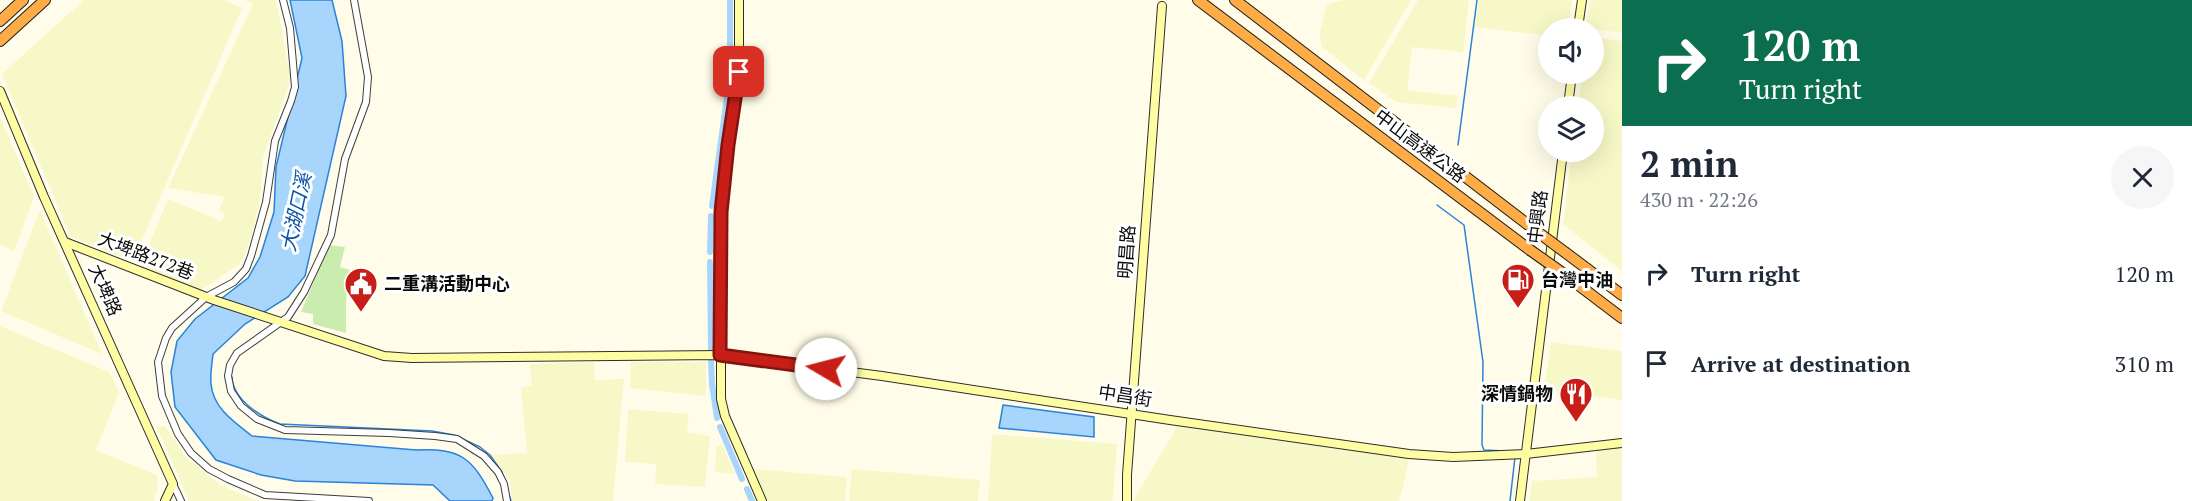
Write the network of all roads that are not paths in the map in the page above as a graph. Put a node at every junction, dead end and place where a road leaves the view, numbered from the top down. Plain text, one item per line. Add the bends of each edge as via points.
1 (18, 0) edge
2 (23, 0) edge
3 (45, 0) edge
4 (284, 0) edge
5 (354, 0) edge
6 (739, 0) edge
7 (1198, 0) edge
8 (1235, 0) edge
9 (1581, 0) edge
10 (1162, 6) dead end
11 (1579, 18) edge
12 (0, 20) edge
13 (0, 41) edge
14 (0, 91) edge
15 (1562, 162) edge
16 (65, 242) junction
17 (1622, 295) edge
18 (210, 299) junction
19 (1622, 318) edge
20 (277, 321) junction
21 (720, 355) junction
22 (1131, 413) junction
23 (1622, 443) edge
24 (1519, 454) junction
25 (173, 484) junction
26 (165, 501) edge
27 (181, 501) edge
28 (369, 501) edge
29 (507, 501) edge
30 (762, 501) edge
31 (1127, 501) edge
32 (1520, 501) edge

1 - 12 highway
2 - 12 highway
3 - 13 highway
4 - 18 street via 295,87 275,141 266,202 246,269
5 - 20 street via 368,77 366,102 345,159 331,235 304,292 288,317
6 - 21 street via 739,72 721,212
7 - 19 highway, 中山高速公路, bridge
8 - 17 highway, 中山高速公路, bridge
9 - 11 street
10 - 22 street, 明昌路
14 - 16 street, 大埤路
15 - 24 street, 中興路
16 - 18 street, 大埤路272巷
16 - 25 street, 大埤路
18 - 20 street, 大埤路272巷
18 - 28 street via 172,327 158,362 167,412 191,453 209,469 265,495
20 - 21 street, 中昌街 via 384,356
20 - 29 street via 237,353 230,365 231,391 256,419 285,430 457,439 484,456 498,472
21 - 22 street, 中昌街
21 - 30 street via 725,416
22 - 24 street, 中昌街 via 1409,454
22 - 31 street, 明昌路
23 - 24 street, 中昌街
24 - 32 street, 中興路
25 - 26 street
25 - 27 street

